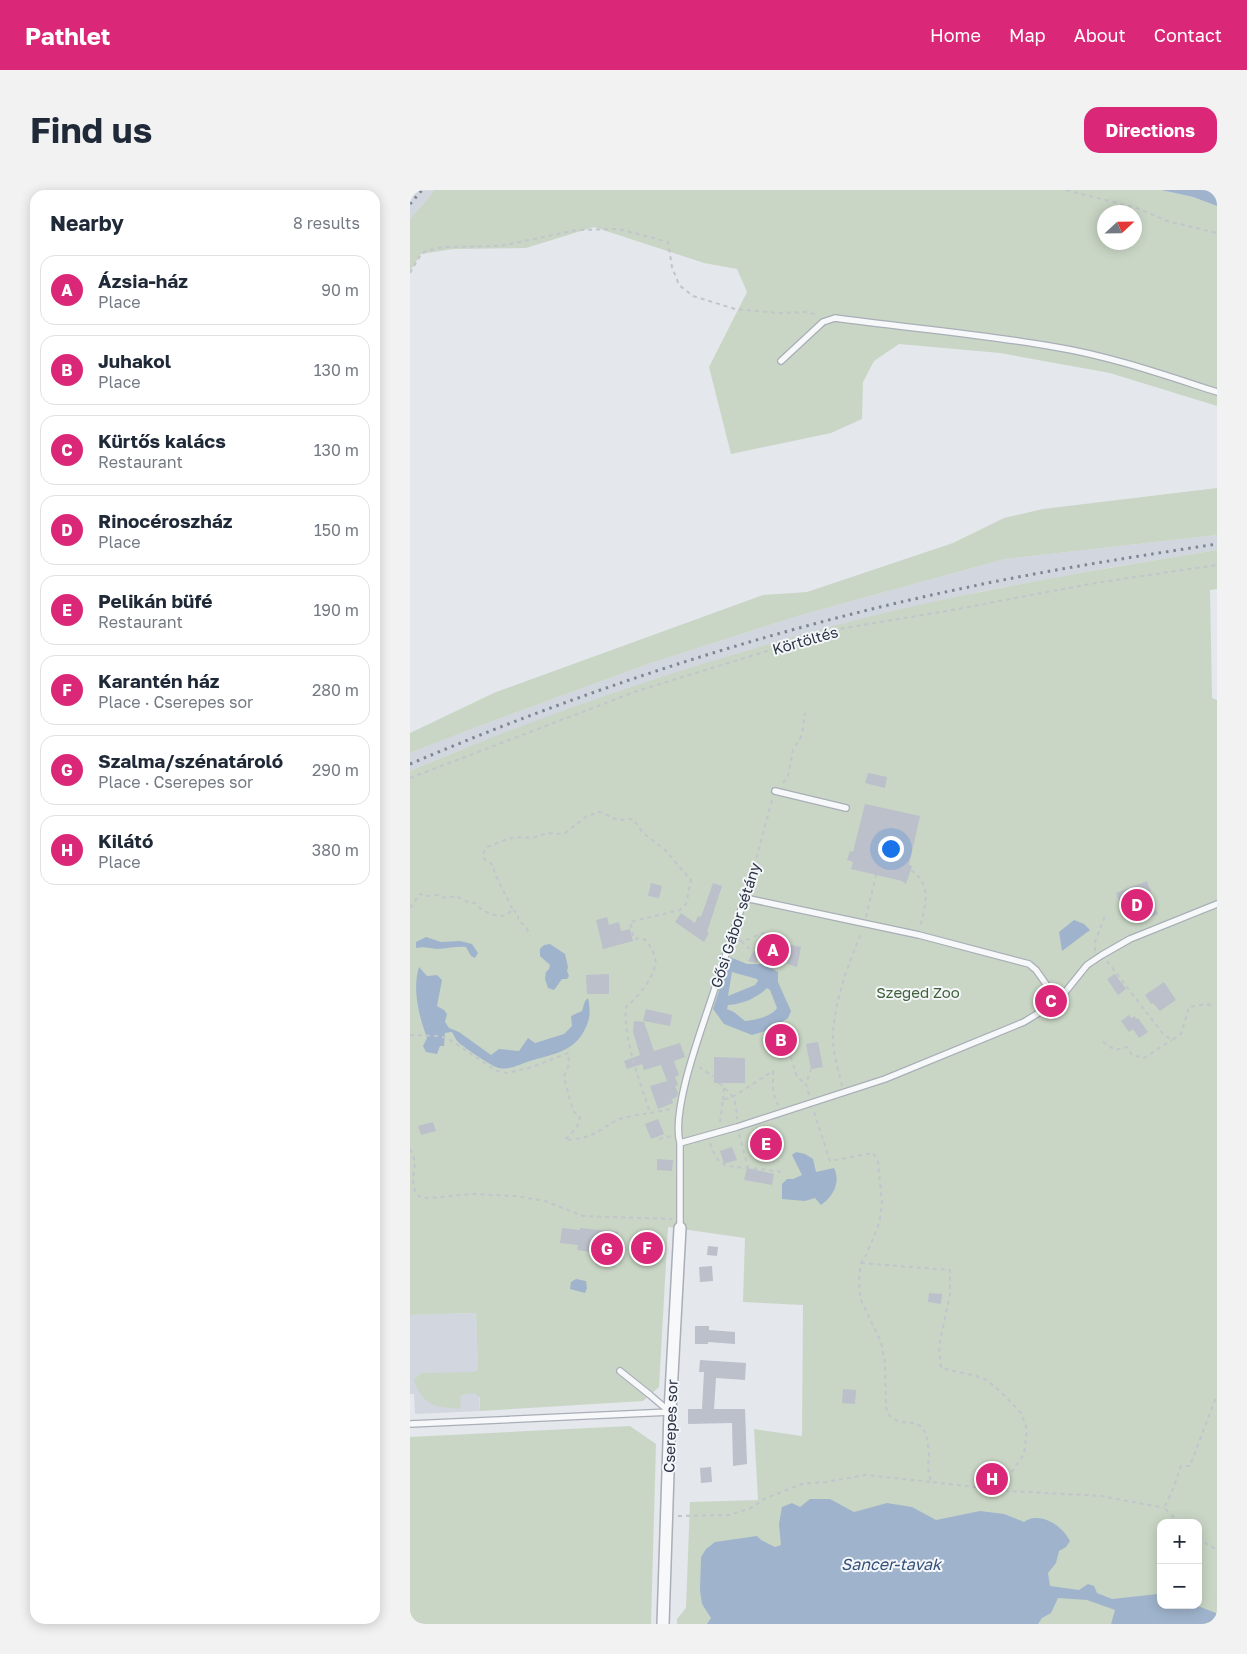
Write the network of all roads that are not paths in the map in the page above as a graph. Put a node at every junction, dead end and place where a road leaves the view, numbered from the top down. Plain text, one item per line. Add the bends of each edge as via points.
1 (781, 361) dead end
2 (1217, 392) edge
3 (775, 791) road end
4 (846, 808) dead end
5 (1217, 904) edge
6 (1058, 1001) junction
7 (680, 1143) junction
8 (680, 1224) joint
9 (620, 1371) dead end
10 (670, 1412) junction
11 (410, 1424) edge
12 (663, 1624) edge

1 - 2 lane via 823,322 836,318 1056,347 1103,357
3 - 4 lane
5 - 6 lane via 1130,939 1102,955 1087,966
6 - 7 lane via 1024,1022 885,1079
6 - 7 lane, Gősi Gábor sétány via 1029,964 918,935 745,898 690,1063 681,1107
7 - 8 lane, Gősi Gábor sétány
8 - 10 street, Cserepes sor
9 - 10 lane
10 - 11 lane
10 - 12 street, Cserepes sor

